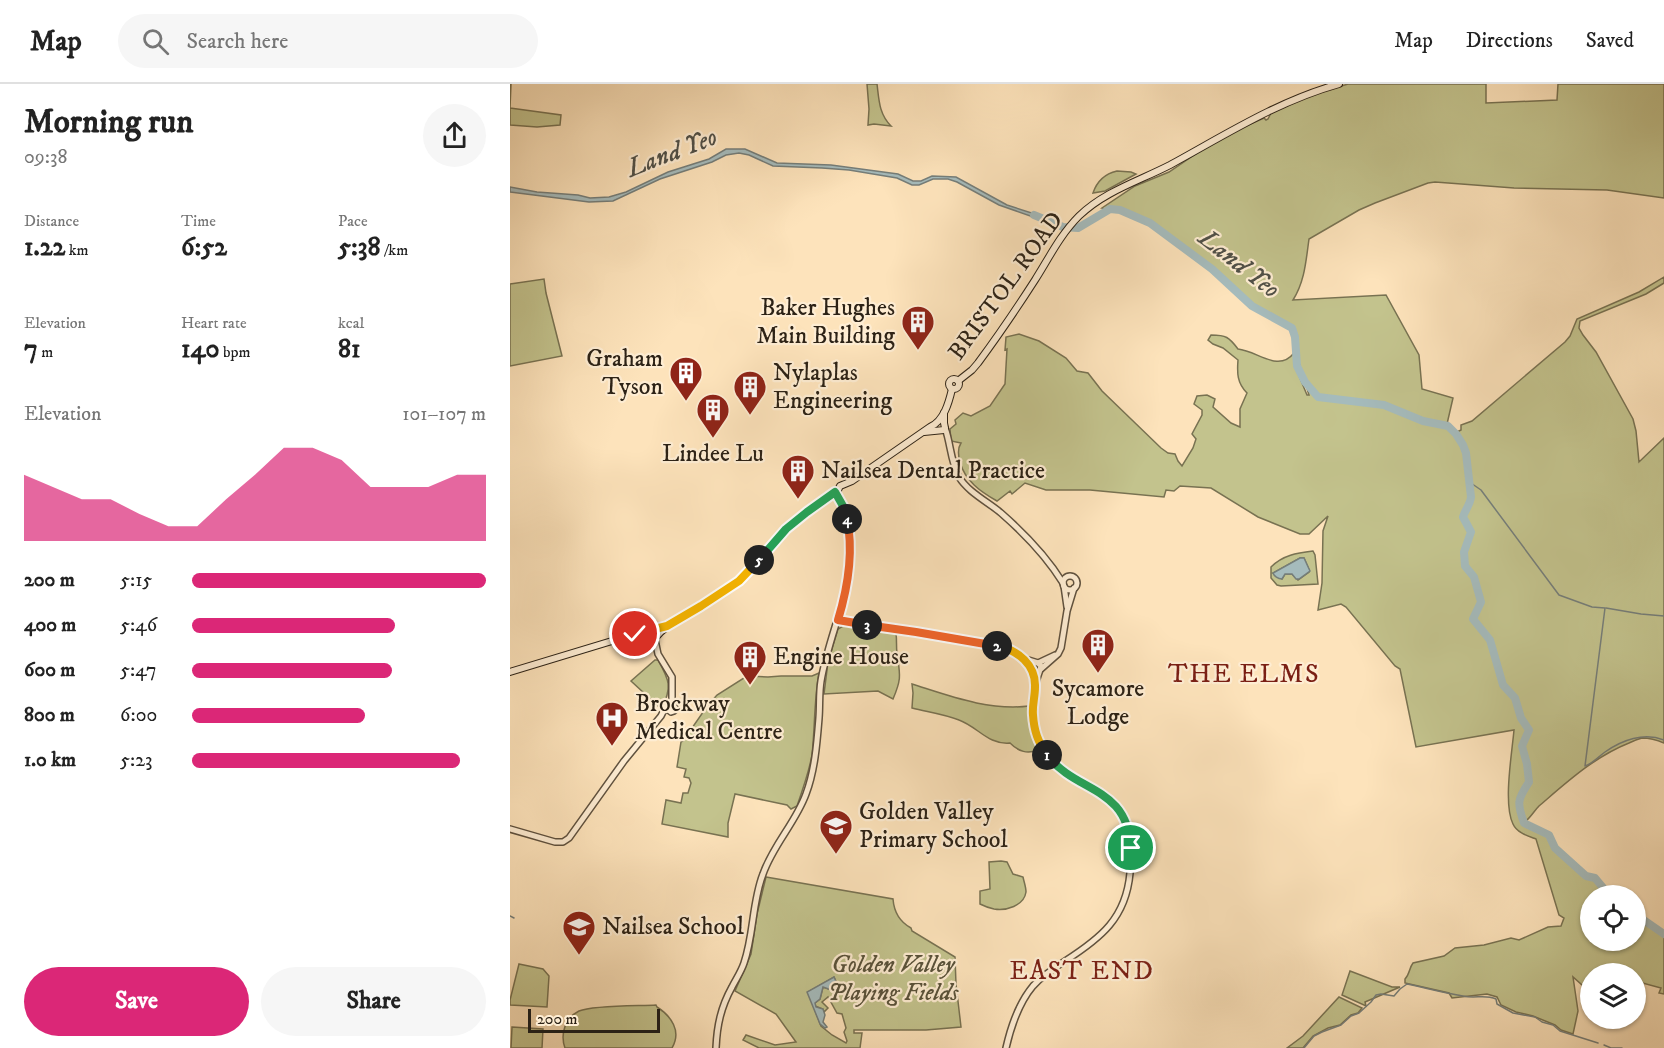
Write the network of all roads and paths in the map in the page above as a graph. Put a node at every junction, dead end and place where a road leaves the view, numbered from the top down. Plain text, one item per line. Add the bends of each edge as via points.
1 (1339, 84) edge
2 (940, 427) junction
3 (837, 491) junction
4 (1049, 562) junction
5 (1069, 576) junction
6 (1064, 584) junction
7 (1074, 588) junction
8 (1067, 611) junction
9 (838, 620) junction
10 (650, 638) junction
11 (1037, 668) junction
12 (510, 672) edge
13 (510, 829) edge
14 (716, 1048) edge
15 (1006, 1048) edge

1 - 2 main road, BRISTOL ROAD via 1252,120 1111,192 1077,218 982,358 958,381 950,381 952,389
2 - 3 main road via 924,432
2 - 4 street via 948,438 951,460 965,486 1018,528
3 - 9 street via 846,514 850,545 848,583
3 - 10 main road via 786,529 739,581 659,628
4 - 5 street
4 - 6 street
5 - 6 street
5 - 7 street via 1077,581
6 - 7 street via 1068,589
6 - 8 street
7 - 8 street
8 - 11 street via 1061,648
9 - 11 street via 1002,647
9 - 14 street via 821,680 813,770 800,807 766,865 744,964 720,1014
10 - 12 main road via 632,636
10 - 13 street via 672,677 669,707 612,777 573,835 554,842
11 - 15 street via 1033,713 1038,741 1050,760 1117,807 1130,838 1130,873 1118,914 1102,934 1033,986 1015,1016

